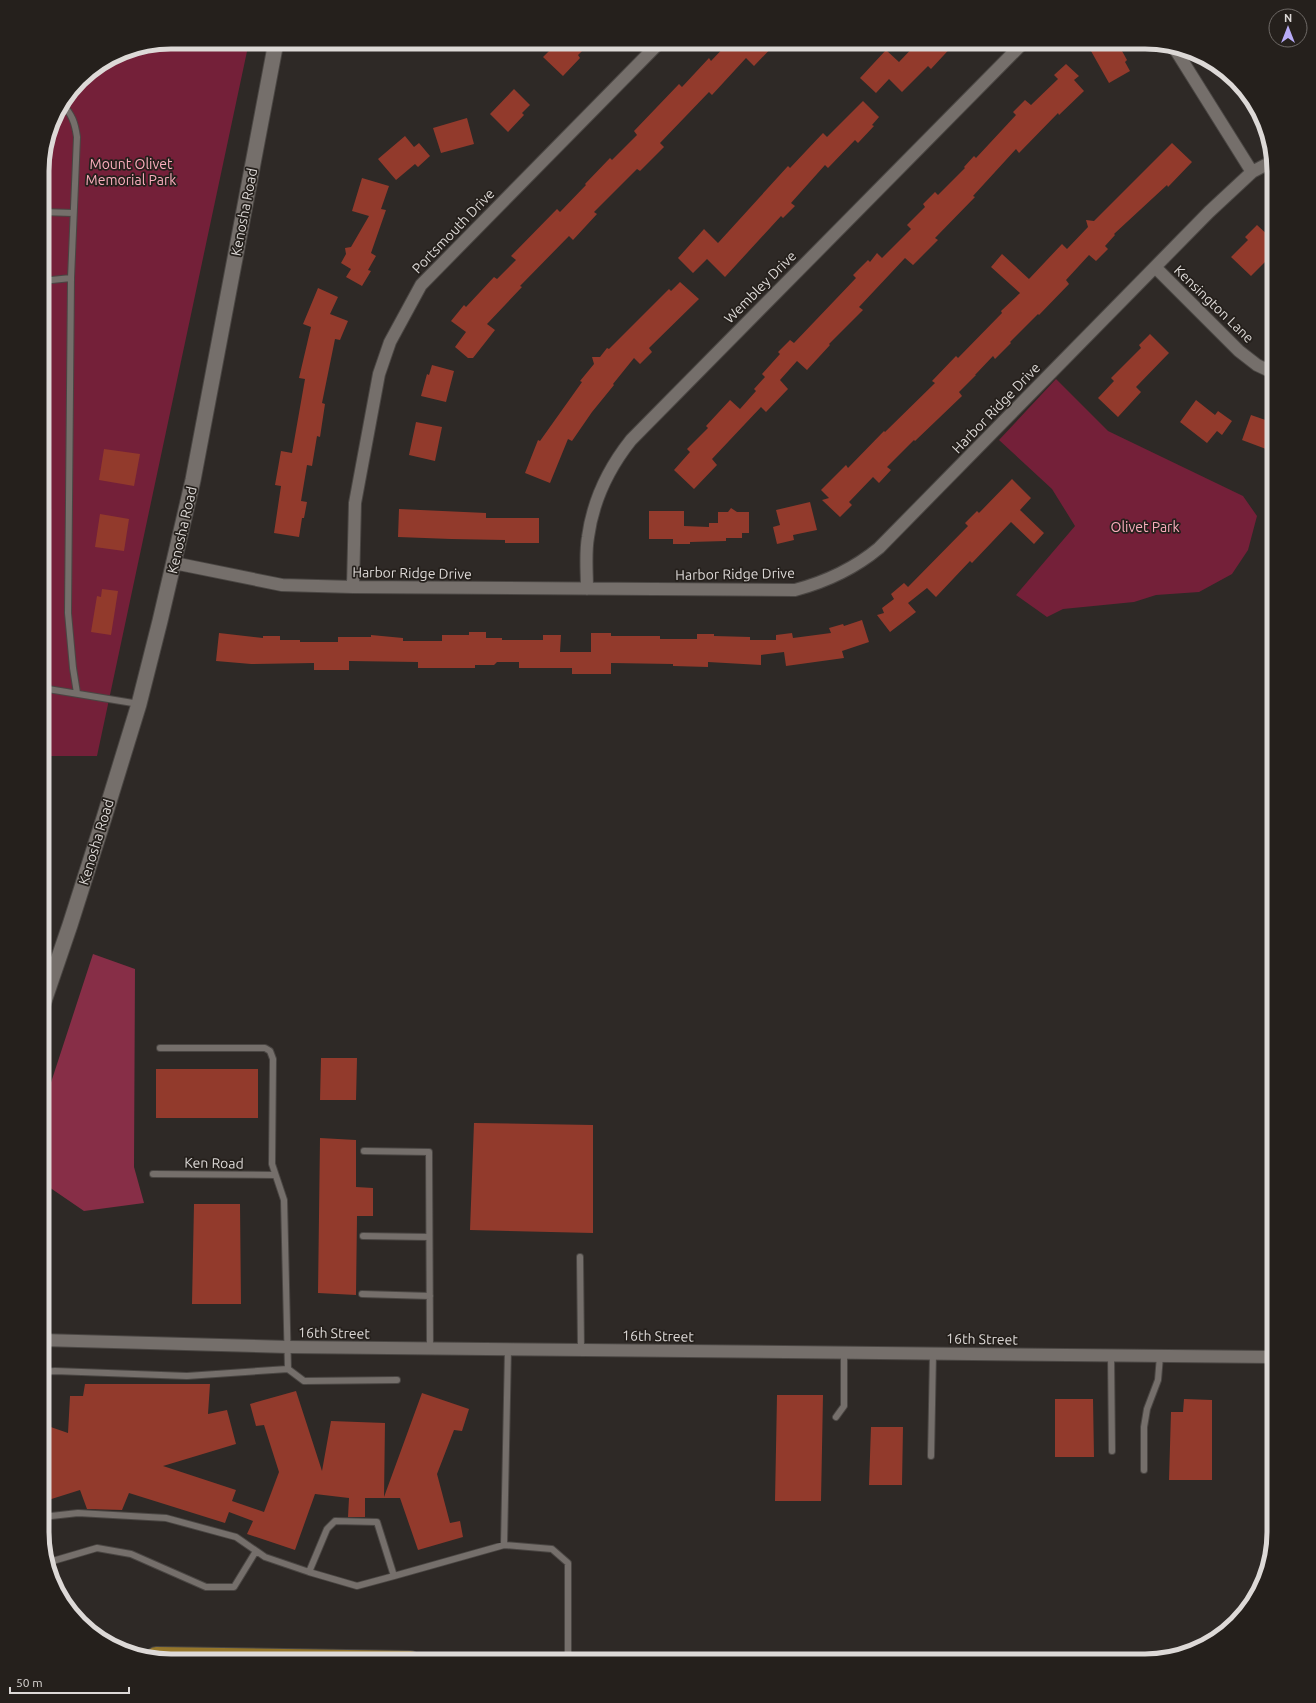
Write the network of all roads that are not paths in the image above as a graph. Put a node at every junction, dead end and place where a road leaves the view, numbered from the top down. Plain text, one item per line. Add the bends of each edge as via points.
1 (275, 49) edge
2 (653, 49) edge
3 (1017, 49) edge
4 (1178, 53) edge
5 (66, 109) edge
6 (1267, 164) edge
7 (1252, 172) junction
8 (49, 212) edge
9 (73, 213) junction
10 (1155, 268) junction
11 (72, 278) junction
12 (49, 280) edge
13 (1267, 370) edge
14 (174, 563) junction
15 (353, 587) junction
16 (587, 589) junction
17 (49, 689) edge
18 (77, 693) junction
19 (139, 704) junction
20 (49, 987) edge
21 (160, 1048) dead end
22 (364, 1151) dead end
23 (153, 1174) dead end
24 (275, 1175) junction
25 (363, 1236) dead end
26 (429, 1237) junction
27 (580, 1257) dead end
28 (362, 1294) dead end
29 (430, 1296) junction
30 (49, 1340) edge
31 (288, 1347) junction
32 (430, 1349) junction
33 (508, 1350) junction
34 (581, 1350) junction
35 (844, 1353) junction
36 (933, 1353) junction
37 (1110, 1355) junction
38 (1160, 1356) junction
39 (1267, 1357) edge
40 (288, 1369) junction
41 (49, 1371) edge
42 (397, 1380) dead end
43 (836, 1417) dead end
44 (1112, 1451) dead end
45 (931, 1456) dead end
46 (1144, 1470) dead end
47 (49, 1516) edge
48 (504, 1546) junction
49 (256, 1551) junction
50 (52, 1561) edge
51 (308, 1572) junction
52 (394, 1576) junction
53 (568, 1654) edge

1 - 14 street, Kenosha Road via 193,480
2 - 15 street, Portsmouth Drive via 421,285 390,342 379,374 355,503
3 - 16 street, Wembley Drive via 617,457 603,482 595,504 588,538
4 - 7 street
5 - 9 lane via 76,124 77,137
6 - 7 street, Harbor Ridge Drive
7 - 10 street, Harbor Ridge Drive
8 - 9 lane
9 - 11 lane
10 - 13 street, Kensington Lane via 1239,351
10 - 16 street, Harbor Ridge Drive via 865,560 818,584 795,590
11 - 12 lane
11 - 18 lane via 68,613
14 - 15 street, Harbor Ridge Drive via 282,585
14 - 19 street, Kenosha Road
15 - 16 street, Harbor Ridge Drive
17 - 18 lane
18 - 19 lane
19 - 20 street, Kenosha Road via 75,912
21 - 24 lane via 265,1048 270,1051 273,1059 271,1146
22 - 26 lane via 429,1152
23 - 24 lane, Ken Road
24 - 31 lane via 284,1200
25 - 26 lane
26 - 29 lane
27 - 34 lane
28 - 29 lane
29 - 32 lane
30 - 31 street, 16th Street
31 - 32 street, 16th Street
31 - 40 lane
32 - 33 street, 16th Street
33 - 34 street, 16th Street
33 - 48 lane
34 - 35 street, 16th Street
35 - 36 street, 16th Street
35 - 43 lane via 844,1406
36 - 37 street, 16th Street
36 - 45 lane
37 - 38 street, 16th Street
37 - 44 lane
38 - 39 street, 16th Street
38 - 46 lane via 1158,1380 1147,1409 1144,1427
40 - 41 lane via 187,1376
40 - 42 lane via 304,1381
47 - 49 lane via 78,1513 166,1518 236,1537
48 - 52 lane
48 - 53 lane via 552,1549 568,1563
49 - 50 lane via 234,1587 206,1587 131,1554 97,1548
49 - 51 lane via 264,1557
51 - 52 lane via 357,1586
51 - 52 lane via 327,1529 335,1521 377,1522

